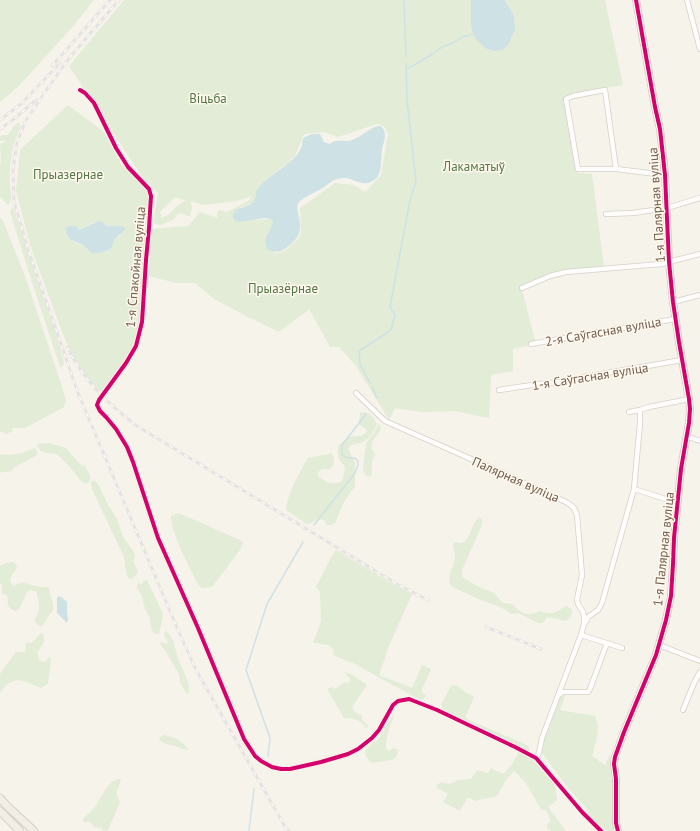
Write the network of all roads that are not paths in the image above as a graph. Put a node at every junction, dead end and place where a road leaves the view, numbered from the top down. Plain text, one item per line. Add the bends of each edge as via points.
1 (636, 0) edge
2 (687, 0) edge
3 (700, 49) edge
4 (80, 90) dead end
5 (616, 168) junction
6 (665, 175) junction
7 (700, 198) edge
8 (667, 208) junction
9 (606, 214) dead end
10 (700, 254) edge
11 (669, 262) junction
12 (522, 288) dead end
13 (700, 295) edge
14 (673, 302) junction
15 (675, 318) junction
16 (531, 344) dead end
17 (682, 360) junction
18 (499, 390) dead end
19 (356, 393) dead end
20 (690, 399) junction
21 (640, 410) junction
22 (629, 412) dead end
23 (686, 436) junction
24 (700, 441) edge
25 (634, 489) junction
26 (678, 502) junction
27 (584, 624) junction
28 (581, 635) junction
29 (607, 643) junction
30 (659, 645) junction
31 (622, 648) dead end
32 (700, 661) edge
33 (700, 672) edge
34 (558, 695) junction
35 (683, 710) dead end
36 (536, 758) junction
37 (0, 798) edge
38 (0, 811) edge
39 (20, 831) edge
40 (34, 831) edge
41 (601, 831) edge
42 (618, 831) edge

1 - 6 street, 1-я Палярная вуліца via 660,130
2 - 3 street
4 - 36 street, 1-я Спакойная вуліца via 94,103 128,167 149,189 151,196 142,322 136,346 98,405 116,429 133,462 158,538 244,739 255,756 272,767 290,769 348,754 372,738 398,700 409,699
5 - 5 street via 578,169 566,99 604,90
5 - 6 street
6 - 8 street, 1-я Палярная вуліца
7 - 8 street
8 - 9 street
8 - 11 street, 1-я Палярная вуліца
10 - 11 street
11 - 12 street via 566,272
11 - 14 street, 1-я Палярная вуліца
13 - 14 street, 2-я Саўгасная вуліца
14 - 15 street, 1-я Палярная вуліца
15 - 16 street, 2-я Саўгасная вуліца
15 - 17 street, 1-я Палярная вуліца
17 - 18 street, 1-я Саўгасная вуліца
17 - 20 street, 1-я Палярная вуліца
19 - 27 street, Палярная вуліца via 385,421 574,508 577,515 582,575 577,600
20 - 21 street
20 - 23 street, 1-я Палярная вуліца
21 - 22 street
21 - 25 street
23 - 24 street
23 - 26 street, 1-я Палярная вуліца
25 - 26 street
25 - 27 street via 603,600 598,610 588,617
26 - 30 street, 1-я Палярная вуліца via 671,596
27 - 28 street
28 - 29 street
28 - 34 street
29 - 31 street
29 - 34 street via 588,692 563,692
30 - 32 street
30 - 42 street, 1-я Палярная вуліца via 615,757
33 - 35 street
34 - 36 street
36 - 41 street
37 - 40 main road
38 - 39 main road

